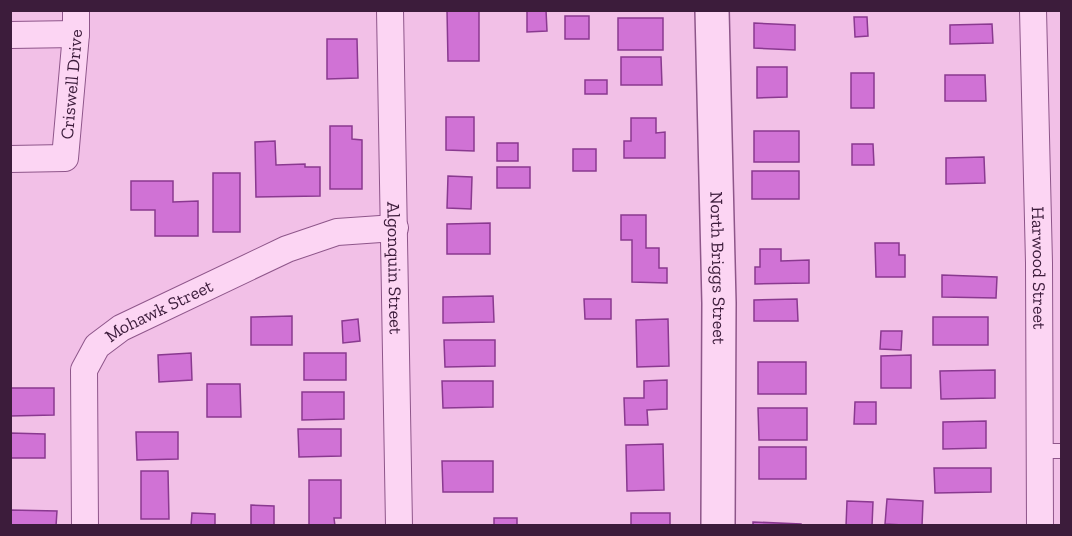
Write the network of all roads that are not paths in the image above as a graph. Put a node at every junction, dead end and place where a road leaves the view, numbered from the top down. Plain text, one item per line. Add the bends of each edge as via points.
1 (390, 10) edge
2 (712, 10) edge
3 (1034, 10) edge
4 (76, 22) edge
5 (10, 34) edge
6 (10, 159) edge
7 (395, 228) junction
8 (1051, 451) edge
9 (86, 525) edge
10 (399, 525) edge
11 (718, 525) edge
12 (1040, 525) edge

1 - 7 street, Algonquin Street
2 - 11 street, North Briggs Street via 719,303
3 - 8 street, Harwood Street via 1039,263
4 - 5 street
4 - 6 street, Criswell Drive via 65,158
7 - 9 street, Mohawk Street via 337,232 287,249 121,328 97,346 84,370
7 - 10 street, Algonquin Street
8 - 12 street, Harwood Street

